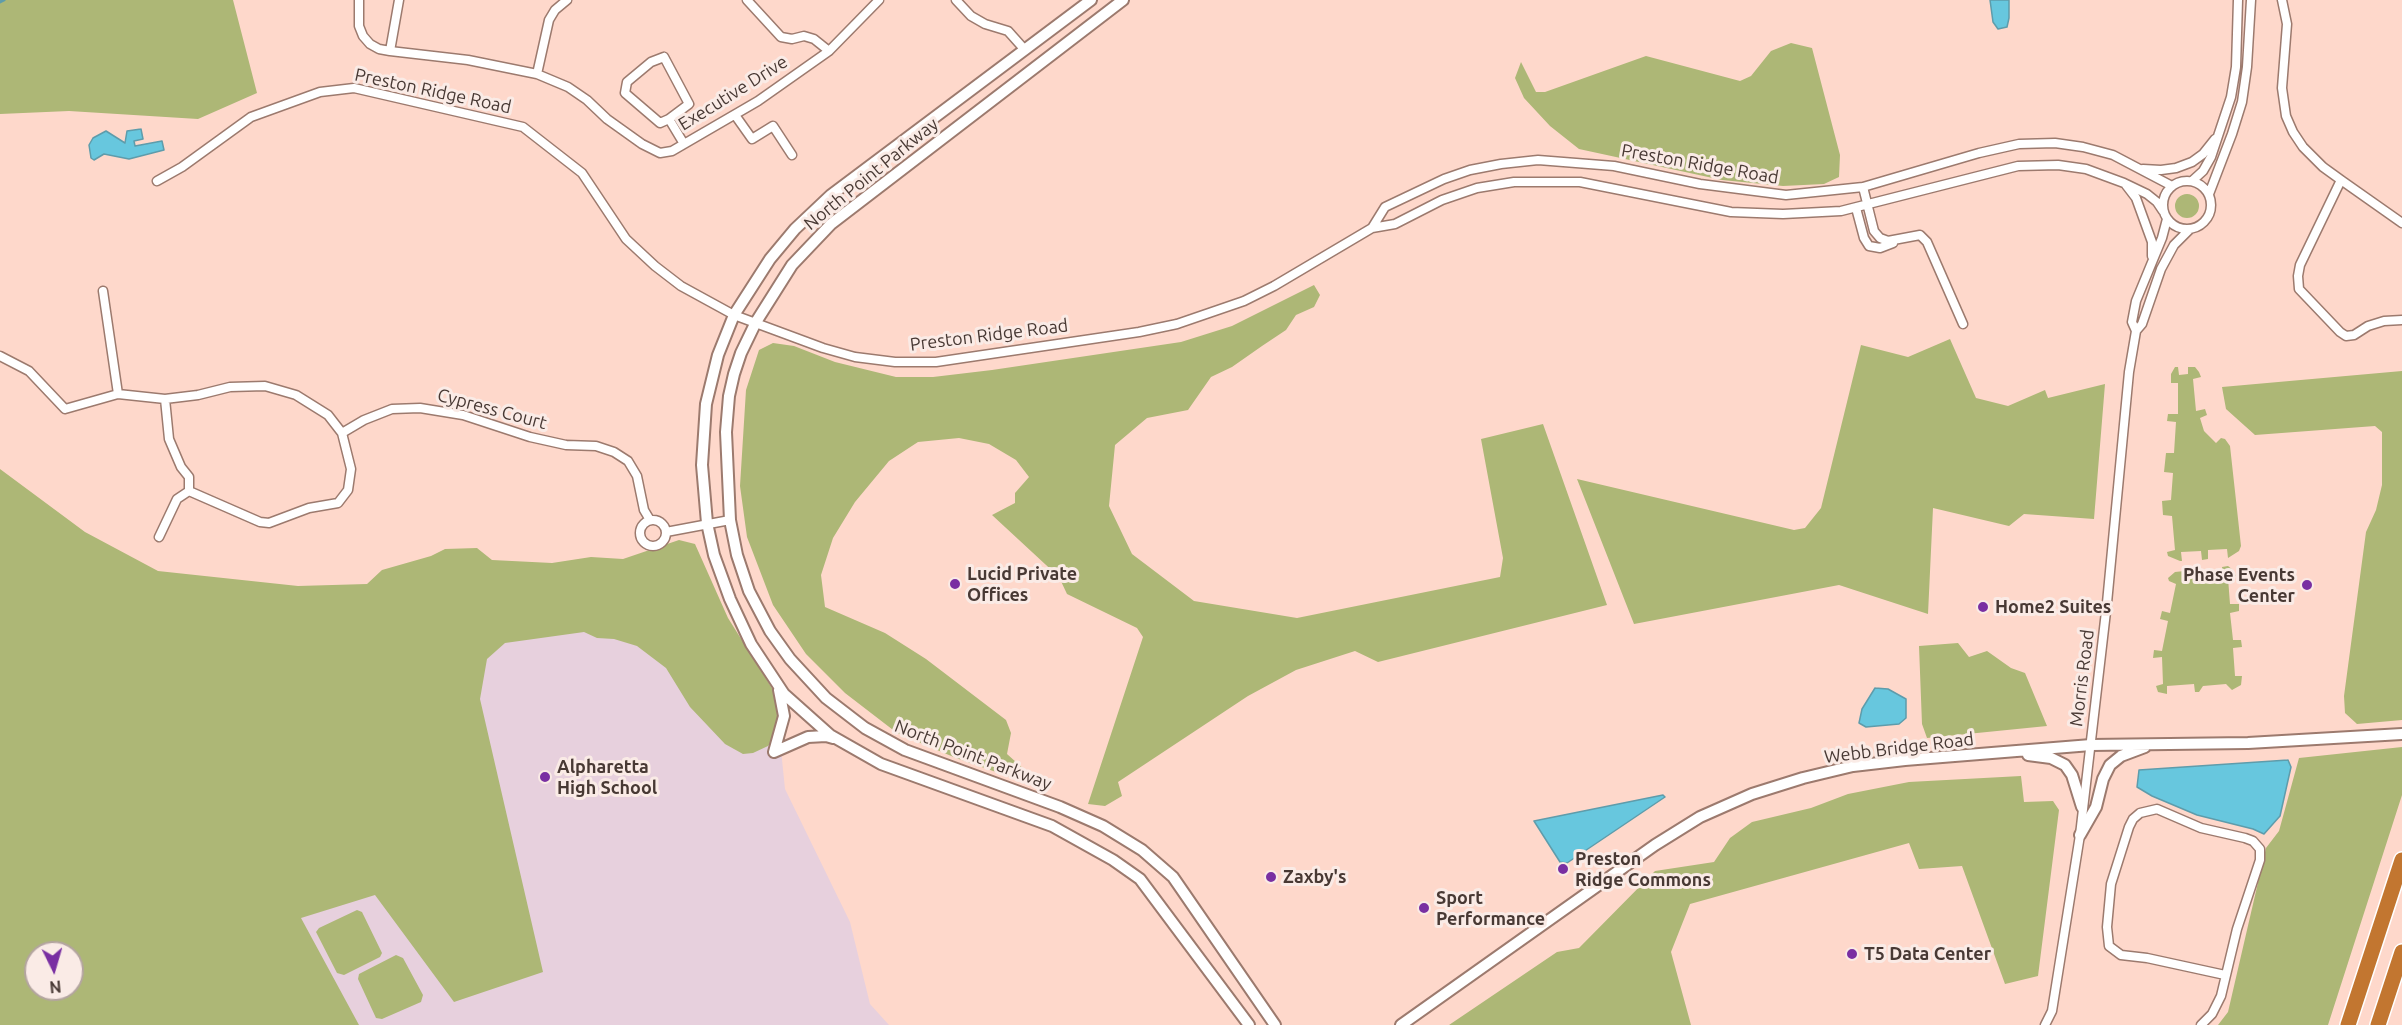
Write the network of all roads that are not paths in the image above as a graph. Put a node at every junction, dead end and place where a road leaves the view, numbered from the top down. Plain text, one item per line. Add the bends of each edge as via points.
1 (359, 0) edge
2 (399, 0) edge
3 (567, 0) edge
4 (747, 0) edge
5 (879, 0) edge
6 (956, 0) edge
7 (1091, 0) edge
8 (1124, 0) edge
9 (2238, 0) edge
10 (2251, 0) edge
11 (2282, 0) edge
12 (1025, 50) junction
13 (390, 51) junction
14 (829, 51) junction
15 (537, 74) junction
16 (735, 115) junction
17 (669, 119) junction
18 (2219, 135) junction
19 (684, 144) junction
20 (792, 155) dead end
21 (2141, 169) junction
22 (2341, 180) junction
23 (157, 181) dead end
24 (2192, 182) junction
25 (2124, 183) junction
26 (2172, 186) junction
27 (1863, 187) junction
28 (2209, 194) junction
29 (1867, 205) junction
30 (1856, 207) junction
31 (2165, 215) junction
32 (2402, 223) edge
33 (1372, 228) junction
34 (2189, 230) junction
35 (1910, 235) junction
36 (2152, 261) junction
37 (103, 291) dead end
38 (734, 315) junction
39 (2402, 320) edge
40 (756, 322) junction
41 (1964, 324) dead end
42 (2136, 331) junction
43 (0, 356) edge
44 (118, 394) junction
45 (165, 399) junction
46 (342, 433) junction
47 (189, 491) junction
48 (650, 520) junction
49 (730, 520) junction
50 (707, 523) junction
51 (666, 532) junction
52 (159, 537) dead end
53 (777, 684) junction
54 (2402, 734) edge
55 (843, 742) junction
56 (2152, 744) junction
57 (2091, 745) junction
58 (1998, 753) junction
59 (2082, 807) junction
60 (2080, 835) junction
61 (2402, 860) edge
62 (2402, 952) edge
63 (2225, 975) junction
64 (1249, 1025) edge
65 (1275, 1025) edge
66 (1401, 1025) edge
67 (2045, 1025) edge
68 (2201, 1025) edge
69 (2348, 1025) edge
70 (2378, 1025) edge

1 - 13 street via 363,36 370,44
2 - 13 street
3 - 15 street via 549,20
4 - 14 street via 781,37 804,36
5 - 14 street, Executive Drive
6 - 12 street via 971,16 1008,31
7 - 12 street, North Point Parkway
8 - 40 street, North Point Parkway via 831,224 792,266
9 - 18 street via 2236,66
10 - 28 street via 2242,102
11 - 22 street via 2287,24 2282,88 2286,116 2303,147
12 - 38 street, North Point Parkway via 831,195 770,259
13 - 15 street, Executive Drive via 468,60
14 - 16 street, Executive Drive
15 - 19 street, Executive Drive via 588,100 607,119 653,150 672,151
16 - 19 street, Executive Drive
16 - 20 street via 752,139 773,126
17 - 17 street via 660,123 625,93 627,82 651,62 664,57 690,104
17 - 19 street
18 - 21 street via 2192,162 2168,169
18 - 24 street via 2203,171
21 - 26 street, Preston Ridge Road
21 - 27 street, Preston Ridge Road via 2113,155 2083,147 2019,144
22 - 32 street
22 - 39 street via 2300,266 2299,289 2346,336 2384,321
23 - 38 street, Preston Ridge Road via 251,117 320,92 354,88 523,127 582,173 626,239 655,266 681,286
24 - 26 street
24 - 28 street
25 - 29 street, Preston Ridge Road via 2086,169 2018,166
25 - 31 street, Preston Ridge Road via 2147,194
25 - 36 street via 2136,198 2152,242
26 - 31 street via 2164,197
27 - 29 street
27 - 33 street, Preston Ridge Road via 1786,195 1700,184 1614,166 1538,160 1470,170 1444,179 1385,207
28 - 34 street via 2210,214 2202,225
29 - 30 street, Preston Ridge Road
29 - 35 street via 1874,231 1880,238 1888,241
30 - 33 street, Preston Ridge Road via 1841,212 1731,212 1580,182 1538,180 1477,188 1442,200 1395,224
30 - 35 street via 1864,238 1872,248
31 - 34 street via 2180,229
31 - 36 street, Morris Road via 2162,238
33 - 40 street, Preston Ridge Road via 1244,301 1209,315 1139,332 936,362 895,362 844,354
34 - 42 street, Morris Road via 2174,244
35 - 41 street via 1920,235 1927,242
36 - 42 street, Morris Road via 2134,311 2132,322
37 - 44 street
38 - 40 street, Preston Ridge Road
38 - 50 street, North Point Parkway via 718,355 706,404 702,465
40 - 49 street, North Point Parkway via 741,353 729,396 726,432
42 - 57 street, Morris Road
43 - 44 street via 29,371 65,409
44 - 45 street
45 - 46 street via 230,387 265,386 296,395 328,415
45 - 47 street via 169,439 189,477
46 - 47 street via 351,469 348,490 338,503 309,508 269,523
46 - 48 street, Cypress Court via 392,409 420,408 463,415 566,445 596,446 628,461 637,476
47 - 52 street via 177,500
48 - 51 street via 661,523
48 - 51 street, Cypress Court via 641,529 644,542 660,544
49 - 50 street, Cypress Court
49 - 65 street, North Point Parkway via 749,591 770,631 826,698 865,728 905,750 1060,807 1103,826 1142,850 1173,877
50 - 51 street, Cypress Court
50 - 53 street, North Point Parkway via 727,593 751,644
53 - 55 street, North Point Parkway
53 - 55 street via 784,716 774,752 816,735
54 - 56 street, Webb Bridge Road
55 - 64 street, North Point Parkway via 880,764 1052,826 1113,860 1140,879
56 - 57 street, Webb Bridge Road
56 - 60 street via 2121,756 2110,765 2096,807
57 - 58 street, Webb Bridge Road
57 - 59 street, Morris Road
58 - 59 street via 2059,761 2073,775
58 - 66 street, Webb Bridge Road via 1853,766 1752,794 1655,844
59 - 60 street, Morris Road
60 - 67 street, Morris Road via 2052,1011
61 - 69 highway
62 - 70 highway
63 - 63 street via 2260,860 2259,849 2253,841 2201,828 2157,809 2140,813 2129,827 2111,884 2109,946 2121,955
63 - 68 street via 2221,996

